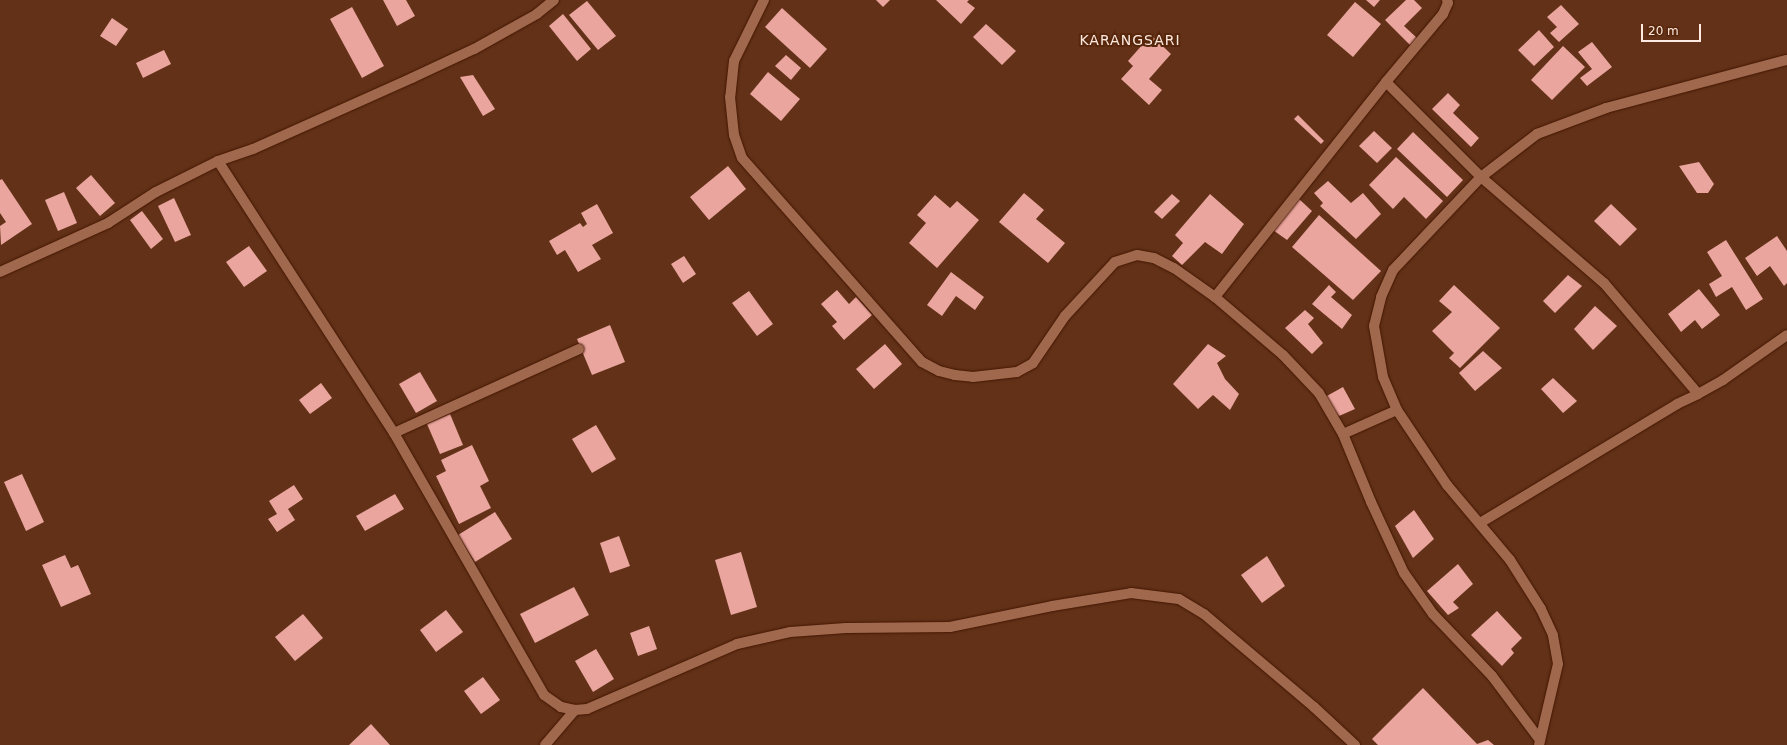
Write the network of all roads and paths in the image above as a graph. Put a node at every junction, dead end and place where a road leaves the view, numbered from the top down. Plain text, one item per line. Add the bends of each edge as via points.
1 (554, 0) edge
2 (764, 0) edge
3 (1447, 0) edge
4 (1787, 60) edge
5 (1386, 82) junction
6 (218, 161) junction
7 (1481, 177) junction
8 (0, 272) edge
9 (1215, 297) junction
10 (1787, 335) edge
11 (579, 349) dead end
12 (1698, 394) junction
13 (1397, 410) junction
14 (394, 433) junction
15 (1343, 434) junction
16 (1480, 523) junction
17 (575, 710) junction
18 (1540, 743) edge
19 (545, 745) edge
20 (1355, 745) edge

1 - 6 street via 537,14 474,49 253,149
2 - 9 street via 734,61 730,98 734,135 742,158 922,362 938,371 974,377 1017,372 1033,363 1065,316 1102,274 1115,262 1137,255 1154,258 1174,268
3 - 5 street via 1443,14
4 - 7 street via 1606,108 1537,134
5 - 7 street
5 - 9 street
6 - 8 street via 156,192 108,222
6 - 14 street
7 - 12 street via 1604,283
7 - 13 street via 1393,270 1381,297 1374,326 1383,377
9 - 15 street via 1283,355 1319,393
10 - 12 street via 1723,380
11 - 14 street
12 - 16 street via 1677,404
13 - 15 street
13 - 16 street via 1447,485
14 - 17 street via 544,695 561,707
15 - 18 street via 1404,573 1433,614 1492,676
16 - 18 street via 1510,560 1541,609 1553,635 1558,664
17 - 19 street
17 - 20 street via 587,709 737,644 790,632 846,628 950,627 1131,593 1178,599 1204,614

